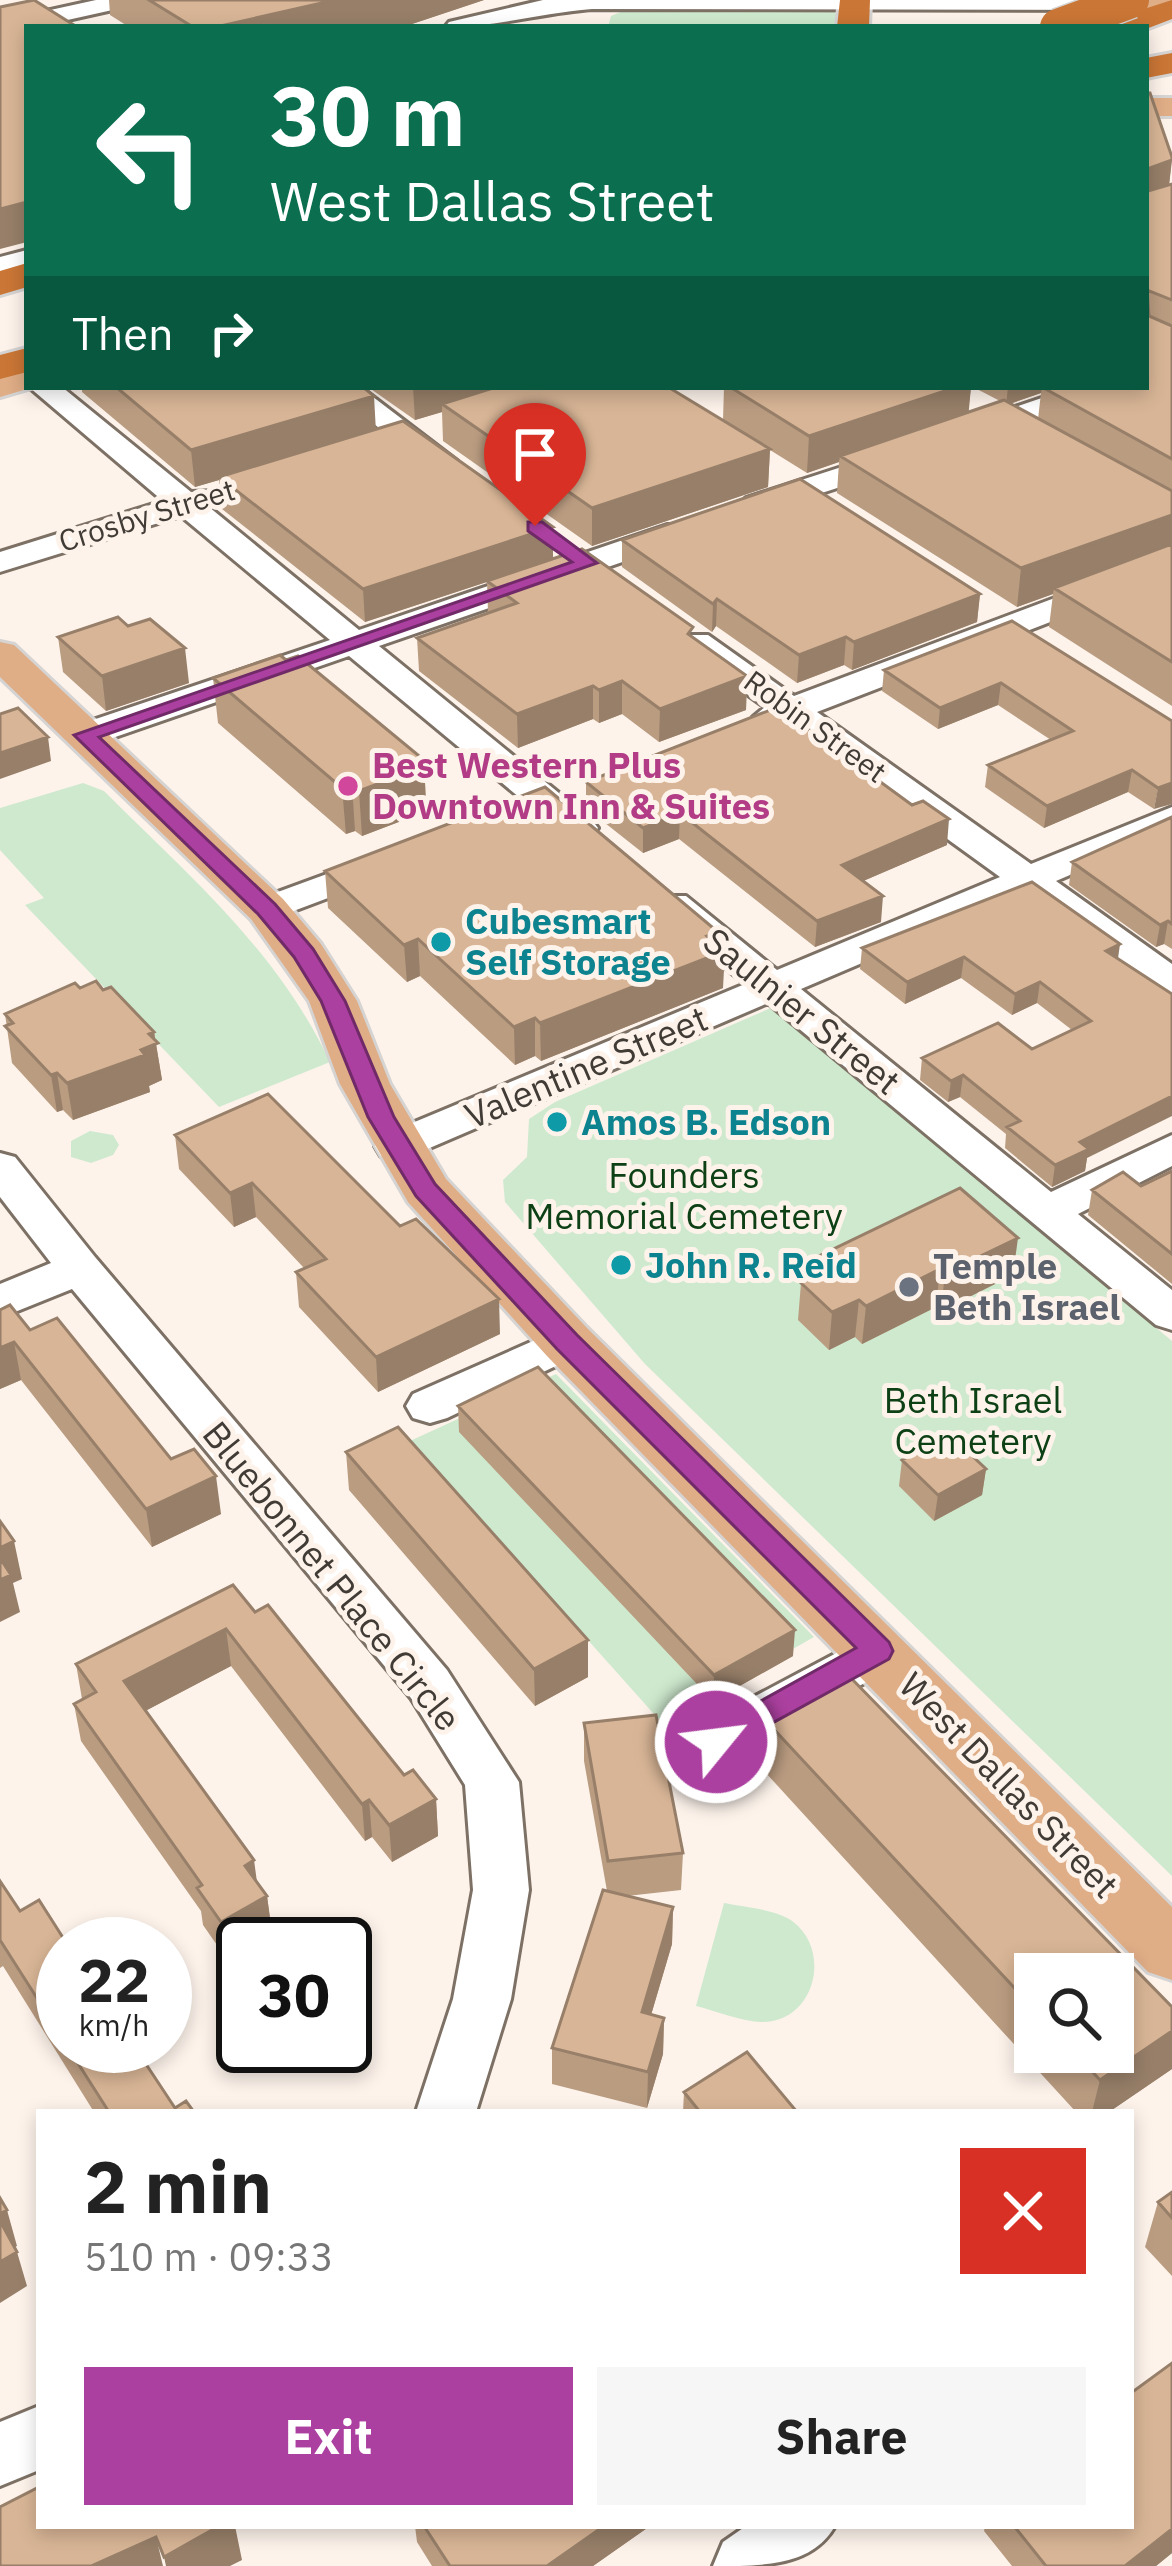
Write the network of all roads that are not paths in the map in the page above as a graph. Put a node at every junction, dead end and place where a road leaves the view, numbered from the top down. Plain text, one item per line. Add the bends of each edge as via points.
1 (37, 0) edge
2 (127, 0) edge
3 (592, 1) edge
4 (1086, 1) edge
5 (1153, 3) edge
6 (854, 10) edge
7 (70, 21) edge
8 (40, 24) edge
9 (470, 24) edge
10 (1070, 24) edge
11 (1115, 24) edge
12 (1126, 24) edge
13 (48, 390) edge
14 (345, 390) edge
15 (1094, 390) edge
16 (963, 398) dead end
17 (1003, 421) junction
18 (448, 424) edge
19 (408, 437) junction
20 (1041, 443) edge
21 (367, 449) edge
22 (770, 468) edge
23 (471, 481) edge
24 (244, 486) edge
25 (804, 489) junction
26 (187, 504) junction
27 (839, 512) edge
28 (553, 539) edge
29 (0, 562) edge
30 (587, 563) junction
31 (1172, 564) edge
32 (624, 590) edge
33 (975, 599) edge
34 (661, 616) edge
35 (1015, 624) junction
36 (353, 643) junction
37 (1054, 650) edge
38 (0, 654) edge
39 (790, 710) junction
40 (729, 733) edge
41 (85, 735) junction
42 (587, 787) edge
43 (548, 802) junction
44 (508, 817) edge
45 (1172, 818) edge
46 (609, 853) edge
47 (409, 855) edge
48 (1027, 878) junction
49 (642, 880) edge
50 (267, 909) junction
51 (1172, 982) edge
52 (774, 989) junction
53 (396, 1146) junction
54 (1172, 1149) edge
55 (0, 1167) edge
56 (1046, 1212) junction
57 (79, 1268) junction
58 (0, 1302) edge
59 (1172, 1314) edge
60 (567, 1342) junction
61 (430, 1406) dead end
62 (878, 1651) junction
63 (716, 1742) dead end
64 (1172, 1951) edge
65 (454, 2109) edge
66 (36, 2439) edge
67 (0, 2454) edge
68 (798, 2529) edge
69 (746, 2566) edge

1 - 7 street
2 - 7 street
3 - 6 street
3 - 9 street
4 - 5 street
4 - 6 street
5 - 10 highway, bridge
5 - 11 highway
5 - 12 highway
7 - 8 street
13 - 26 street
14 - 19 street
15 - 17 street
16 - 17 street
17 - 20 street
17 - 25 street
18 - 19 street
19 - 21 street
19 - 23 street
22 - 25 street
24 - 26 street, Crosby Street
25 - 27 street
25 - 30 street
26 - 29 street, Crosby Street
26 - 36 street
28 - 30 street
30 - 32 street
30 - 36 street
31 - 35 street
33 - 35 street
34 - 39 street, Robin Street
35 - 37 street
35 - 39 street
36 - 41 street
36 - 43 street
38 - 41 main road, West Dallas Street
39 - 40 street
39 - 48 street, Robin Street
41 - 50 main road, West Dallas Street
42 - 43 street
43 - 44 street
43 - 46 street
45 - 48 street, Valentine Street
47 - 50 street
48 - 51 street, Robin Street
48 - 52 street, Valentine Street
49 - 52 street, Saulnier Street
50 - 53 main road, West Dallas Street via 333,1001
52 - 53 street, Valentine Street
52 - 56 street, Saulnier Street
53 - 60 main road, West Dallas Street via 426,1190
54 - 56 street
55 - 57 street, Bluebonnet Place Circle
56 - 59 street, Saulnier Street
57 - 58 street
57 - 65 street, Bluebonnet Place Circle via 430,1684 492,1782 501,1891
60 - 61 street
60 - 62 main road, West Dallas Street
62 - 63 street
62 - 64 main road, West Dallas Street
66 - 67 street
68 - 69 street

